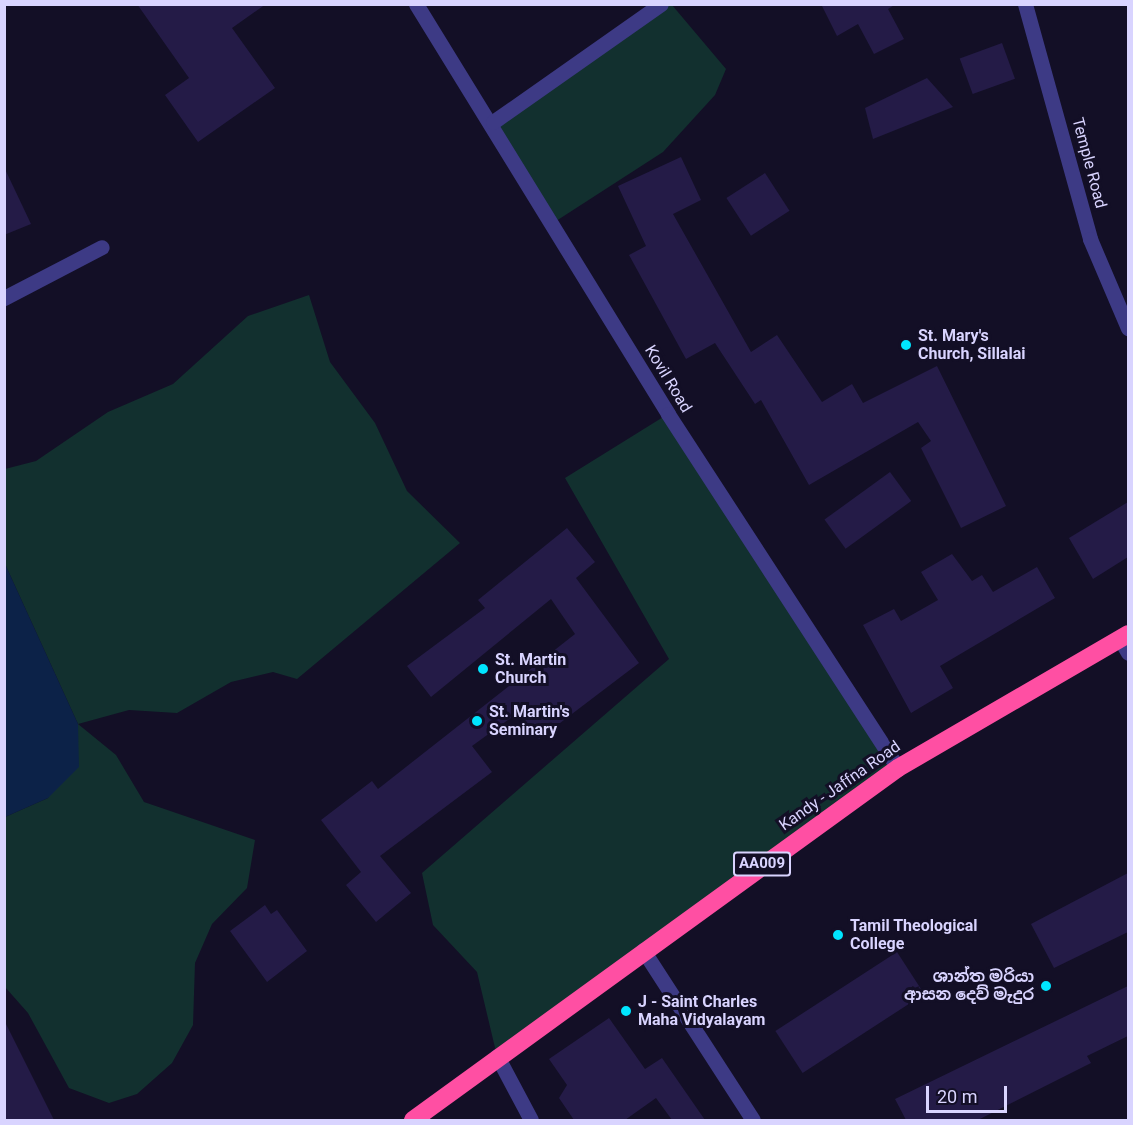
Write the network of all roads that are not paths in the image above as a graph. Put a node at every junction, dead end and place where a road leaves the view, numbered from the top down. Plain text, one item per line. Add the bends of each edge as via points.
1 (416, 4) edge
2 (661, 4) edge
3 (1025, 4) edge
4 (493, 122) junction
5 (102, 247) dead end
6 (4, 298) edge
7 (1128, 328) edge
8 (1126, 642) edge
9 (898, 768) junction
10 (643, 950) junction
11 (497, 1056) junction
12 (413, 1120) edge
13 (531, 1120) edge
14 (753, 1120) edge

1 - 4 street, Kovil Road
2 - 4 street
3 - 7 street, Temple Road via 1090,239
4 - 9 street, Kovil Road via 668,414
5 - 6 street
8 - 9 highway, Kandy - Jaffna Road / AA009
9 - 10 highway, Kandy - Jaffna Road / AA009
10 - 11 highway, Kandy - Jaffna Road / AA009
10 - 14 street
11 - 12 highway, Kandy - Jaffna Road / AA009
11 - 13 street

